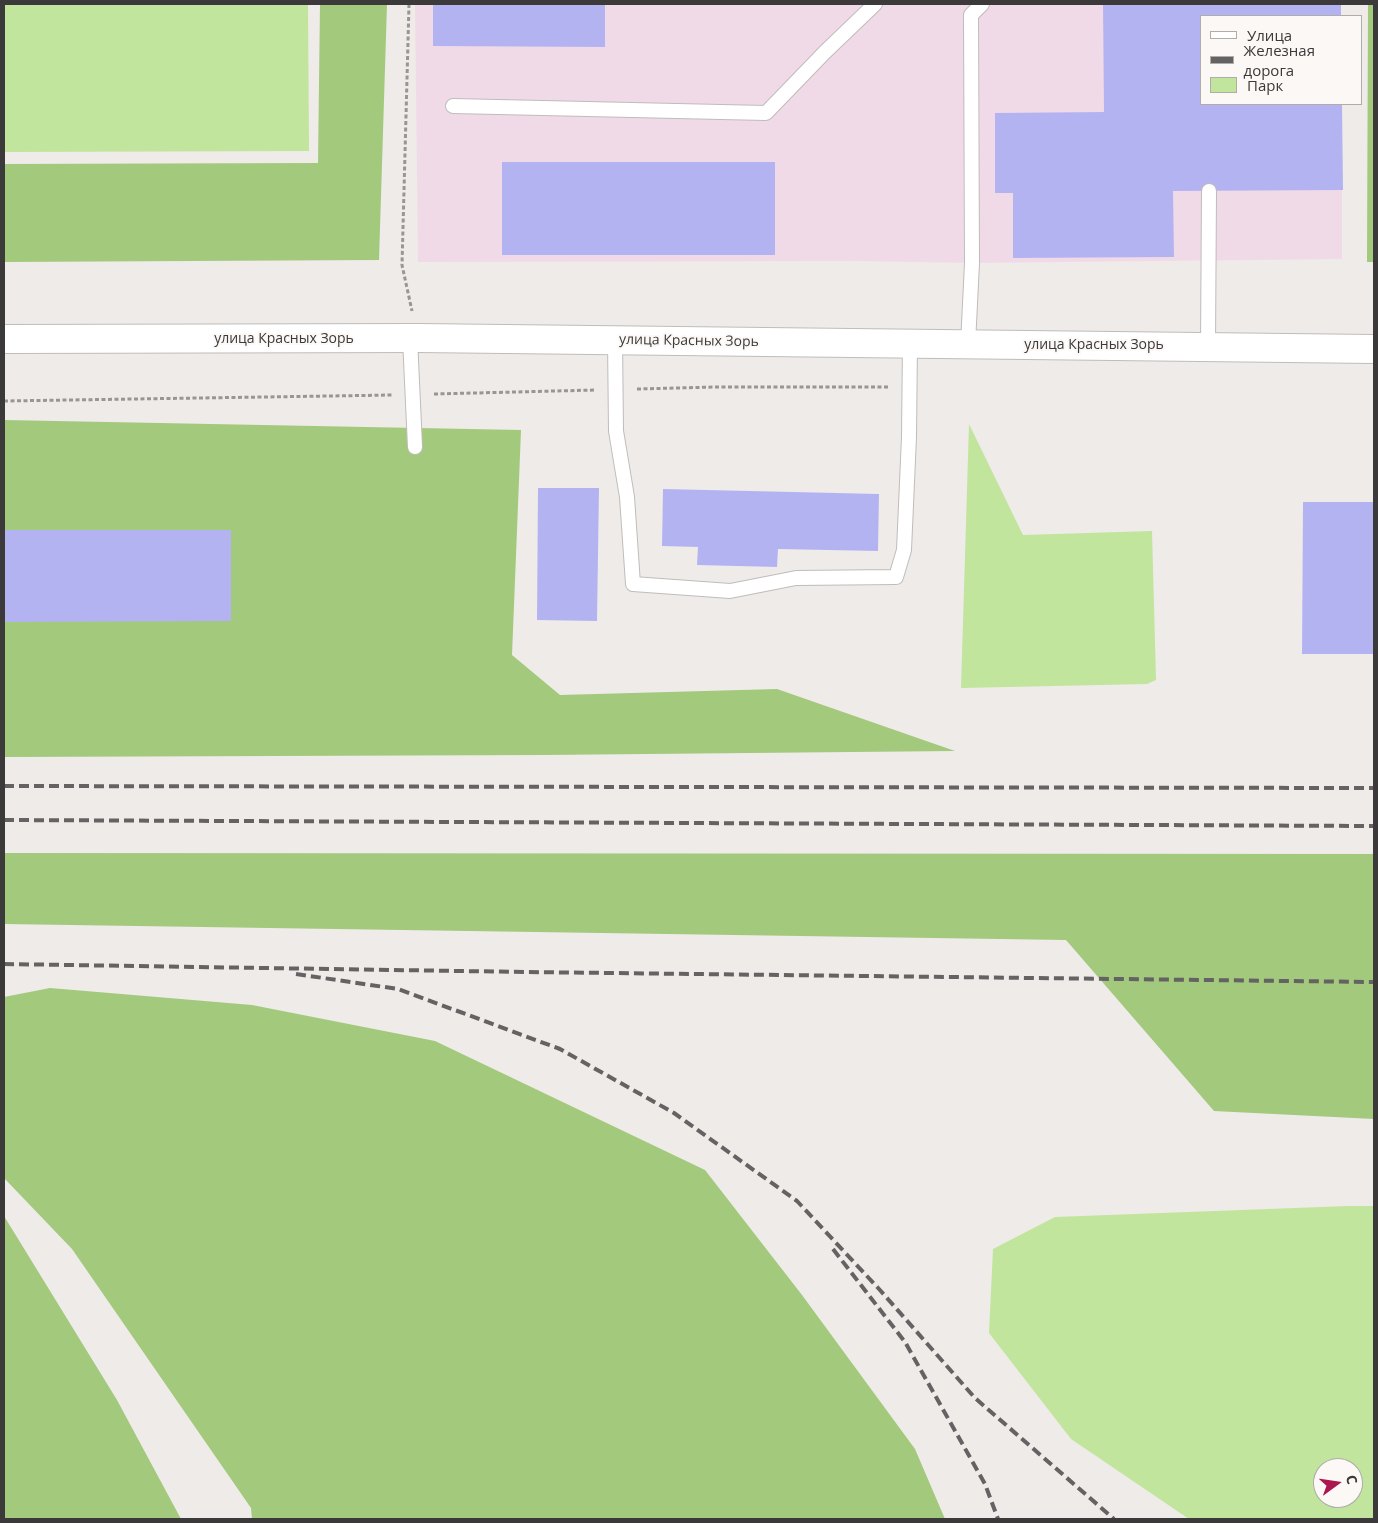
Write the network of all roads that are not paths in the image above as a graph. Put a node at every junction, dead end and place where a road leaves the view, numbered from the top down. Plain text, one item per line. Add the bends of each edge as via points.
1 (875, 4) edge
2 (982, 4) edge
3 (453, 106) dead end
4 (1209, 191) dead end
5 (414, 338) junction
6 (4, 339) edge
7 (615, 340) junction
8 (910, 343) junction
9 (968, 344) junction
10 (1208, 346) junction
11 (1374, 348) edge
12 (415, 447) dead end

1 - 3 lane via 766,113
2 - 9 lane via 972,14 972,264
4 - 10 lane
5 - 6 street, улица Красных Зорь
5 - 7 street, улица Красных Зорь
5 - 12 lane via 412,395
7 - 8 street, улица Красных Зорь
7 - 8 lane via 616,431 627,497 633,584 730,591 796,578 896,577 904,550
8 - 9 street, улица Красных Зорь
9 - 10 street, улица Красных Зорь
10 - 11 street, улица Красных Зорь

